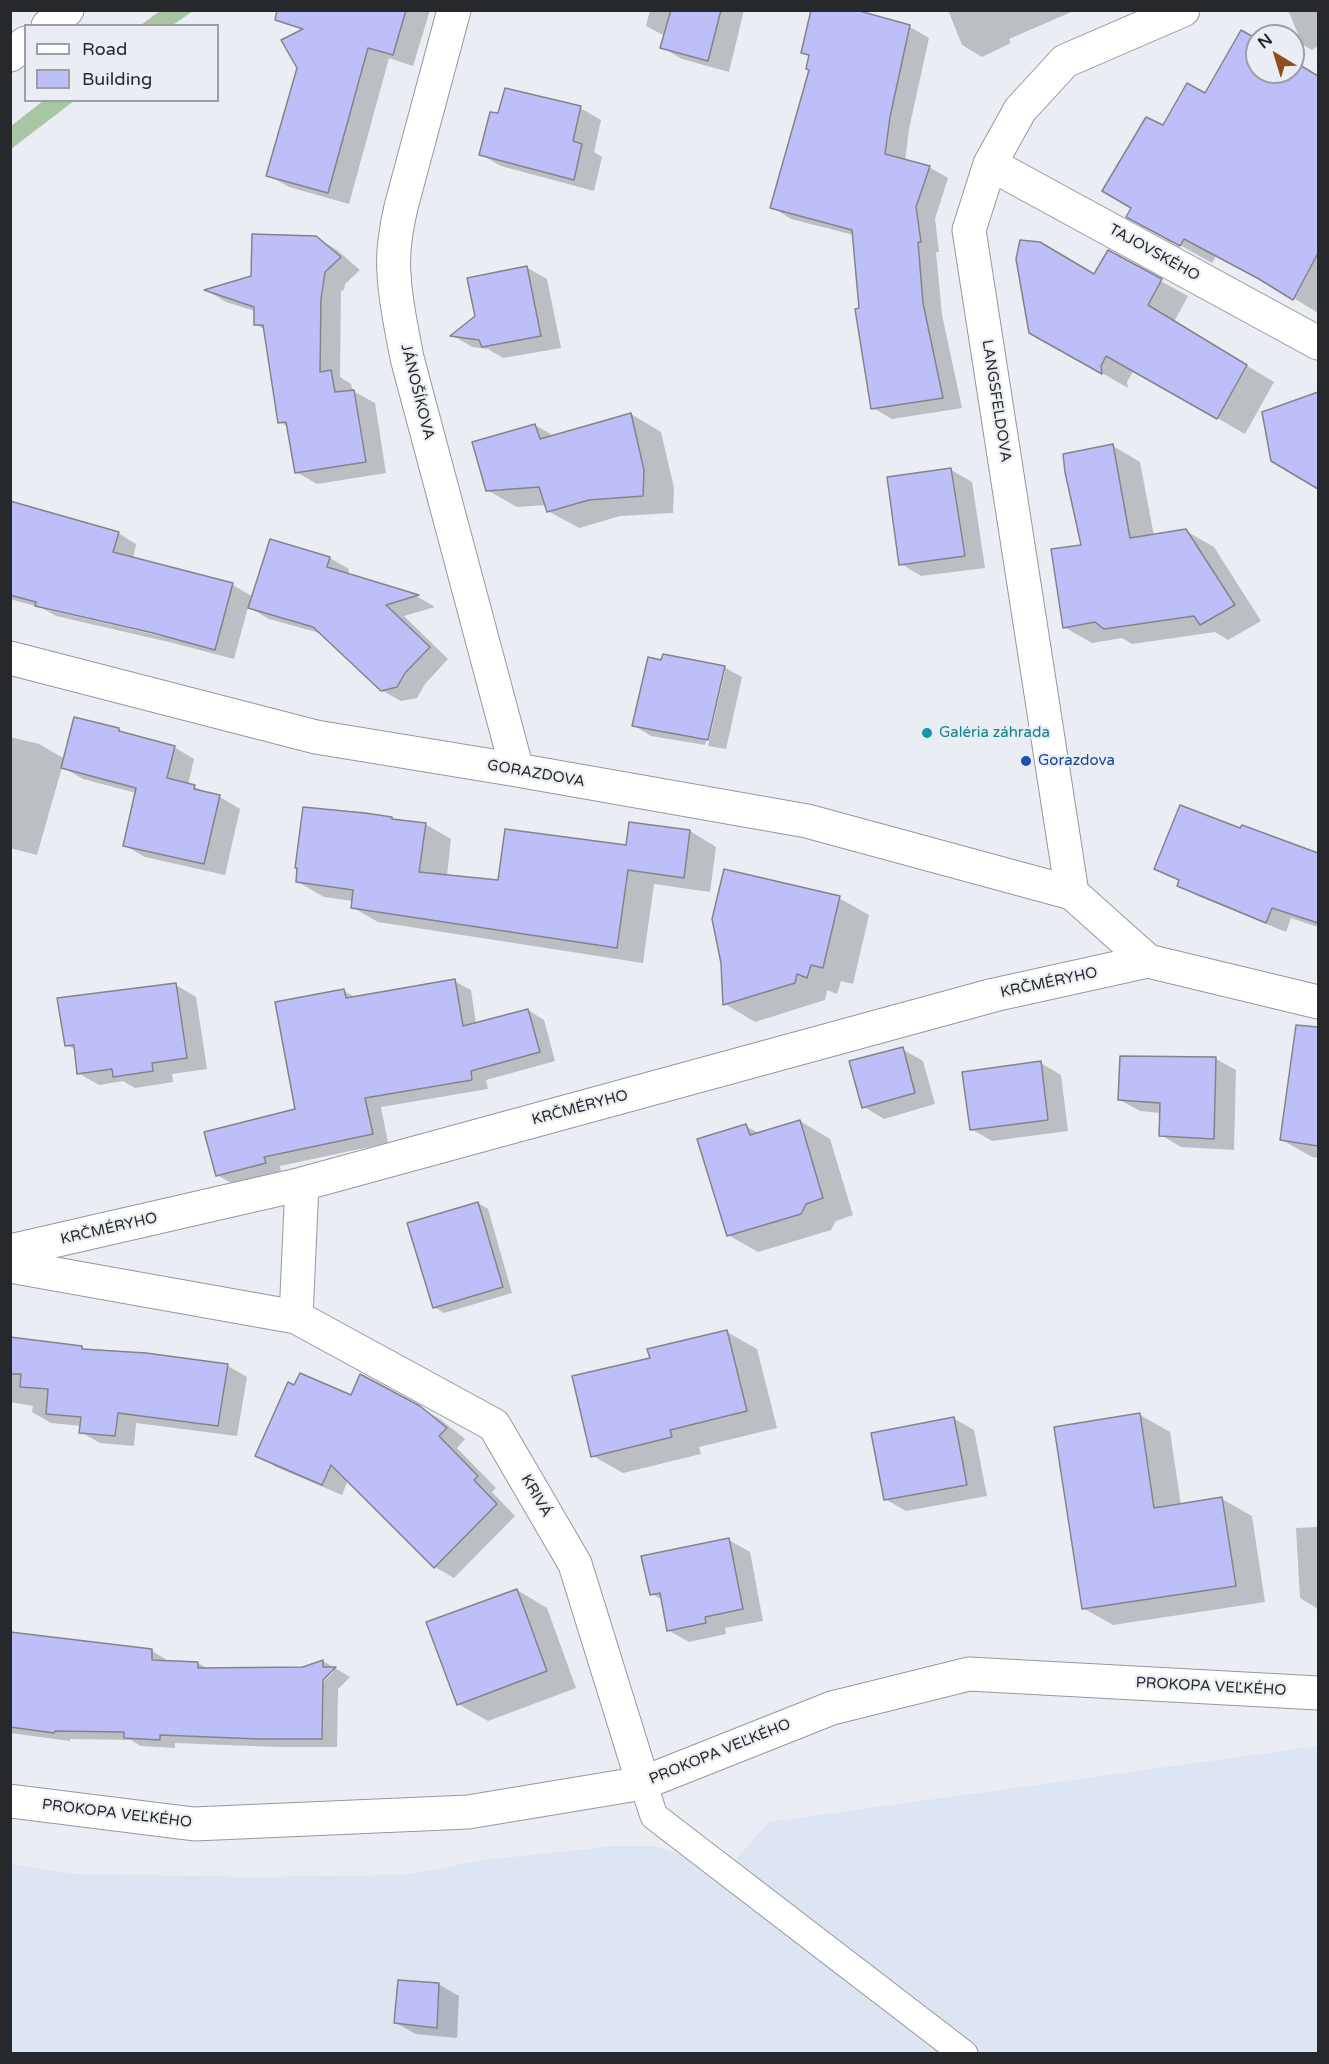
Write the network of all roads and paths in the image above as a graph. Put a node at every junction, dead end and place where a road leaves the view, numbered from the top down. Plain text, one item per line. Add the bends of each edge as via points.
1 (67, 10) edge
2 (454, 10) edge
3 (1183, 10) edge
4 (50, 24) edge
5 (24, 44) edge
6 (10, 55) edge
7 (990, 164) junction
8 (1318, 343) edge
9 (10, 658) edge
10 (517, 770) junction
11 (1072, 893) junction
12 (1148, 961) junction
13 (1318, 1002) edge
14 (302, 1184) junction
15 (10, 1251) edge
16 (10, 1266) edge
17 (296, 1317) junction
18 (1318, 1694) edge
19 (643, 1783) junction
20 (10, 1801) edge
21 (964, 2054) edge

1 - 4 street
2 - 10 street, JÁNOŠÍKOVA via 401,207 393,273 418,400
3 - 7 street, LANGSFELDOVA via 1065,61 1020,110
5 - 6 street
7 - 8 street, TAJOVSKÉHO
7 - 11 street, LANGSFELDOVA via 969,230
9 - 10 street, GORAZDOVA via 316,737
10 - 11 street, GORAZDOVA via 807,821
11 - 12 street, GORAZDOVA
12 - 13 street, GORAZDOVA
12 - 14 street, KRČMÉRYHO via 994,995
14 - 15 street, KRČMÉRYHO
14 - 17 street
16 - 17 street
17 - 19 street, KRIVÁ via 494,1425 575,1564
18 - 19 street, PROKOPA VEĽKÉHO via 969,1674 832,1708
19 - 20 street, PROKOPA VEĽKÉHO via 468,1812 194,1824
19 - 21 lane via 654,1816

